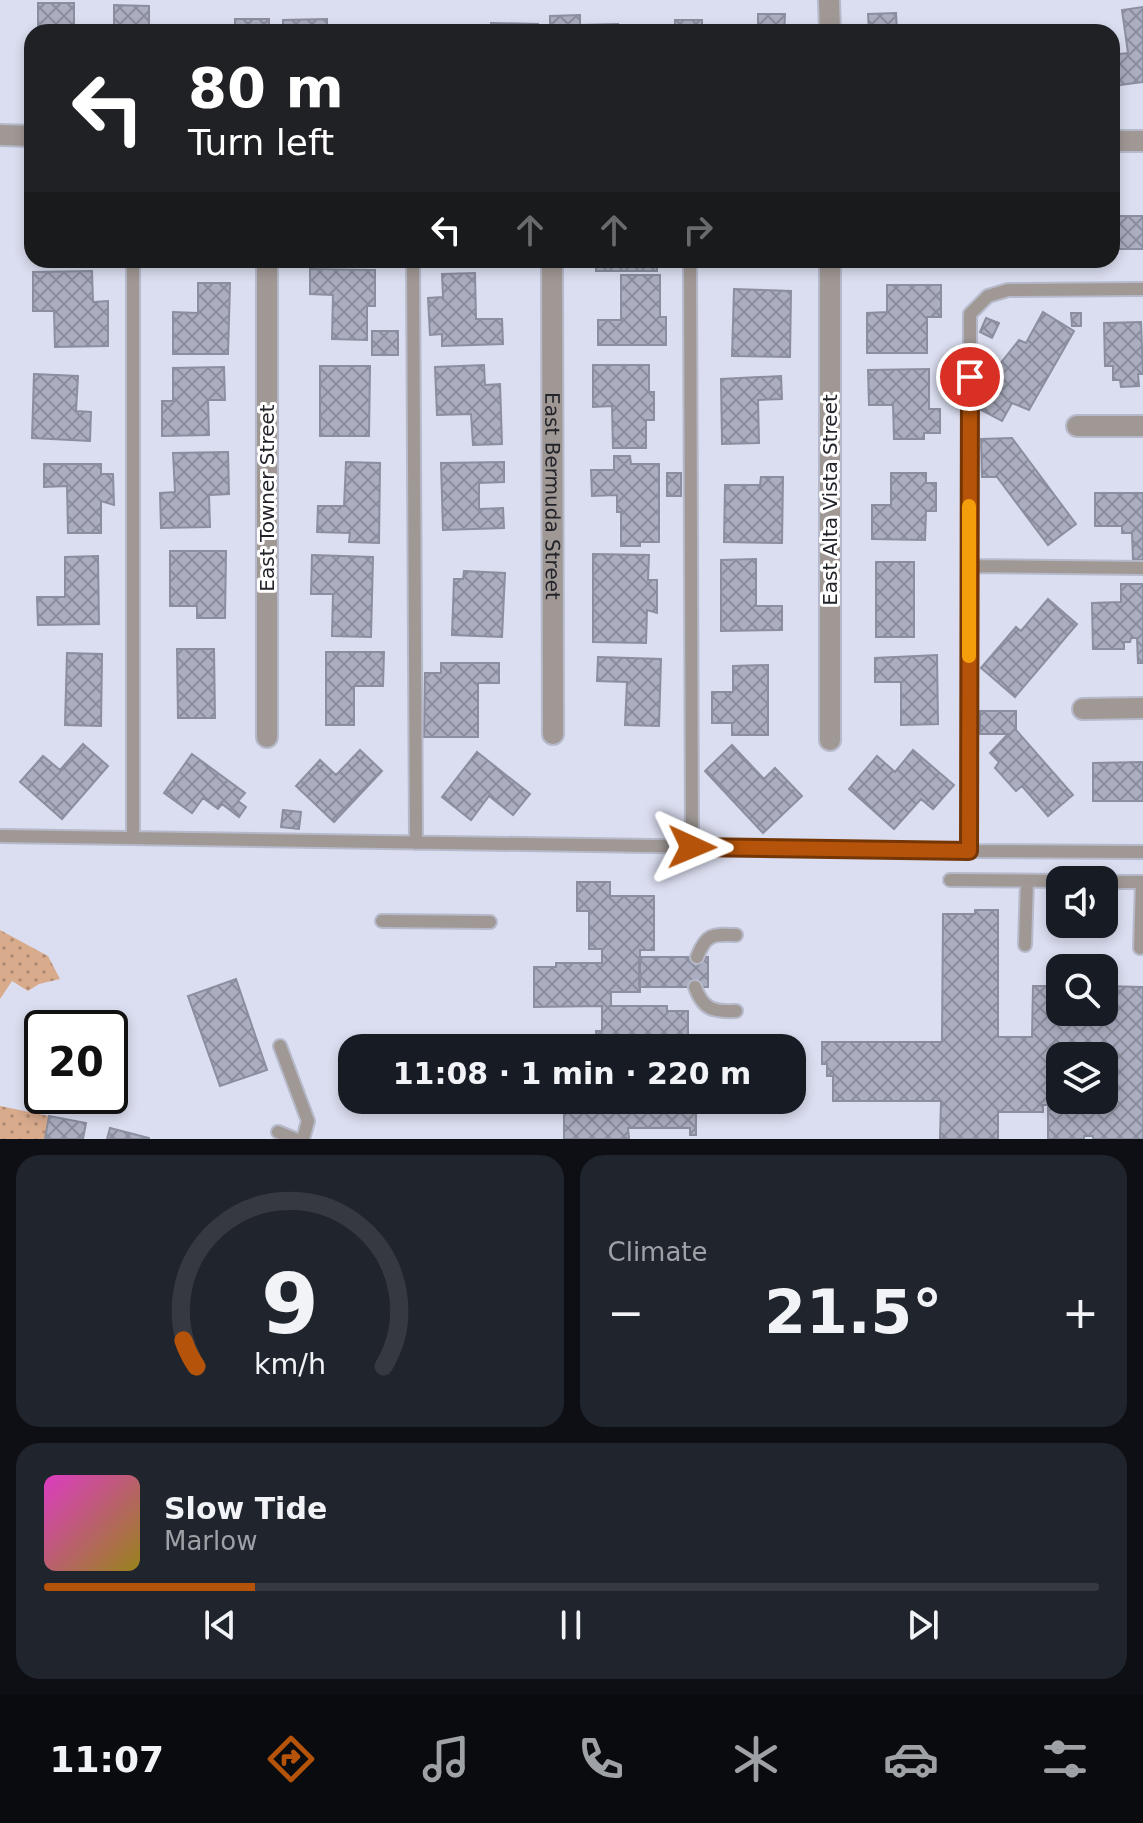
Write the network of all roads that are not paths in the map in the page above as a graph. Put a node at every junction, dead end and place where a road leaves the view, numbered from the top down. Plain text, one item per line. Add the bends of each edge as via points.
1 (829, 0) edge
2 (830, 24) edge
3 (0, 135) edge
4 (24, 136) edge
5 (1120, 141) edge
6 (1143, 141) edge
7 (133, 268) edge
8 (267, 268) edge
9 (413, 268) edge
10 (552, 268) edge
11 (690, 268) edge
12 (830, 268) edge
13 (1143, 289) edge
14 (1077, 426) dead end
15 (1143, 426) edge
16 (969, 566) junction
17 (1143, 568) edge
18 (1143, 708) edge
19 (1083, 709) dead end
20 (553, 734) dead end
21 (267, 737) dead end
22 (830, 740) dead end
23 (0, 836) edge
24 (133, 838) junction
25 (416, 843) junction
26 (692, 847) junction
27 (969, 851) junction
28 (1143, 852) edge
29 (950, 880) dead end
30 (1027, 881) junction
31 (1046, 881) edge
32 (1118, 882) edge
33 (1142, 882) edge
34 (382, 921) dead end
35 (490, 922) dead end
36 (736, 935) dead end
37 (1025, 945) dead end
38 (1140, 948) dead end
39 (697, 957) dead end
40 (695, 987) dead end
41 (736, 1011) dead end
42 (280, 1046) dead end
43 (278, 1132) dead end
44 (295, 1139) edge
45 (303, 1139) edge

1 - 2 street
3 - 4 street
5 - 6 street
7 - 24 lane
8 - 21 street, East Towner Street
9 - 25 lane
10 - 20 street, East Bermuda Street
11 - 26 lane
12 - 22 street, East Alta Vista Street
13 - 16 lane via 1008,290 988,296 970,314
14 - 15 street
16 - 17 lane
16 - 27 lane
18 - 19 street
23 - 24 lane
24 - 25 lane
25 - 26 lane
26 - 27 lane
27 - 28 lane
29 - 30 lane
30 - 31 lane
30 - 37 lane
32 - 33 lane
33 - 38 lane
34 - 35 lane
36 - 39 lane via 715,934 704,941
40 - 41 lane via 716,1012
42 - 45 lane via 308,1121
43 - 44 lane

